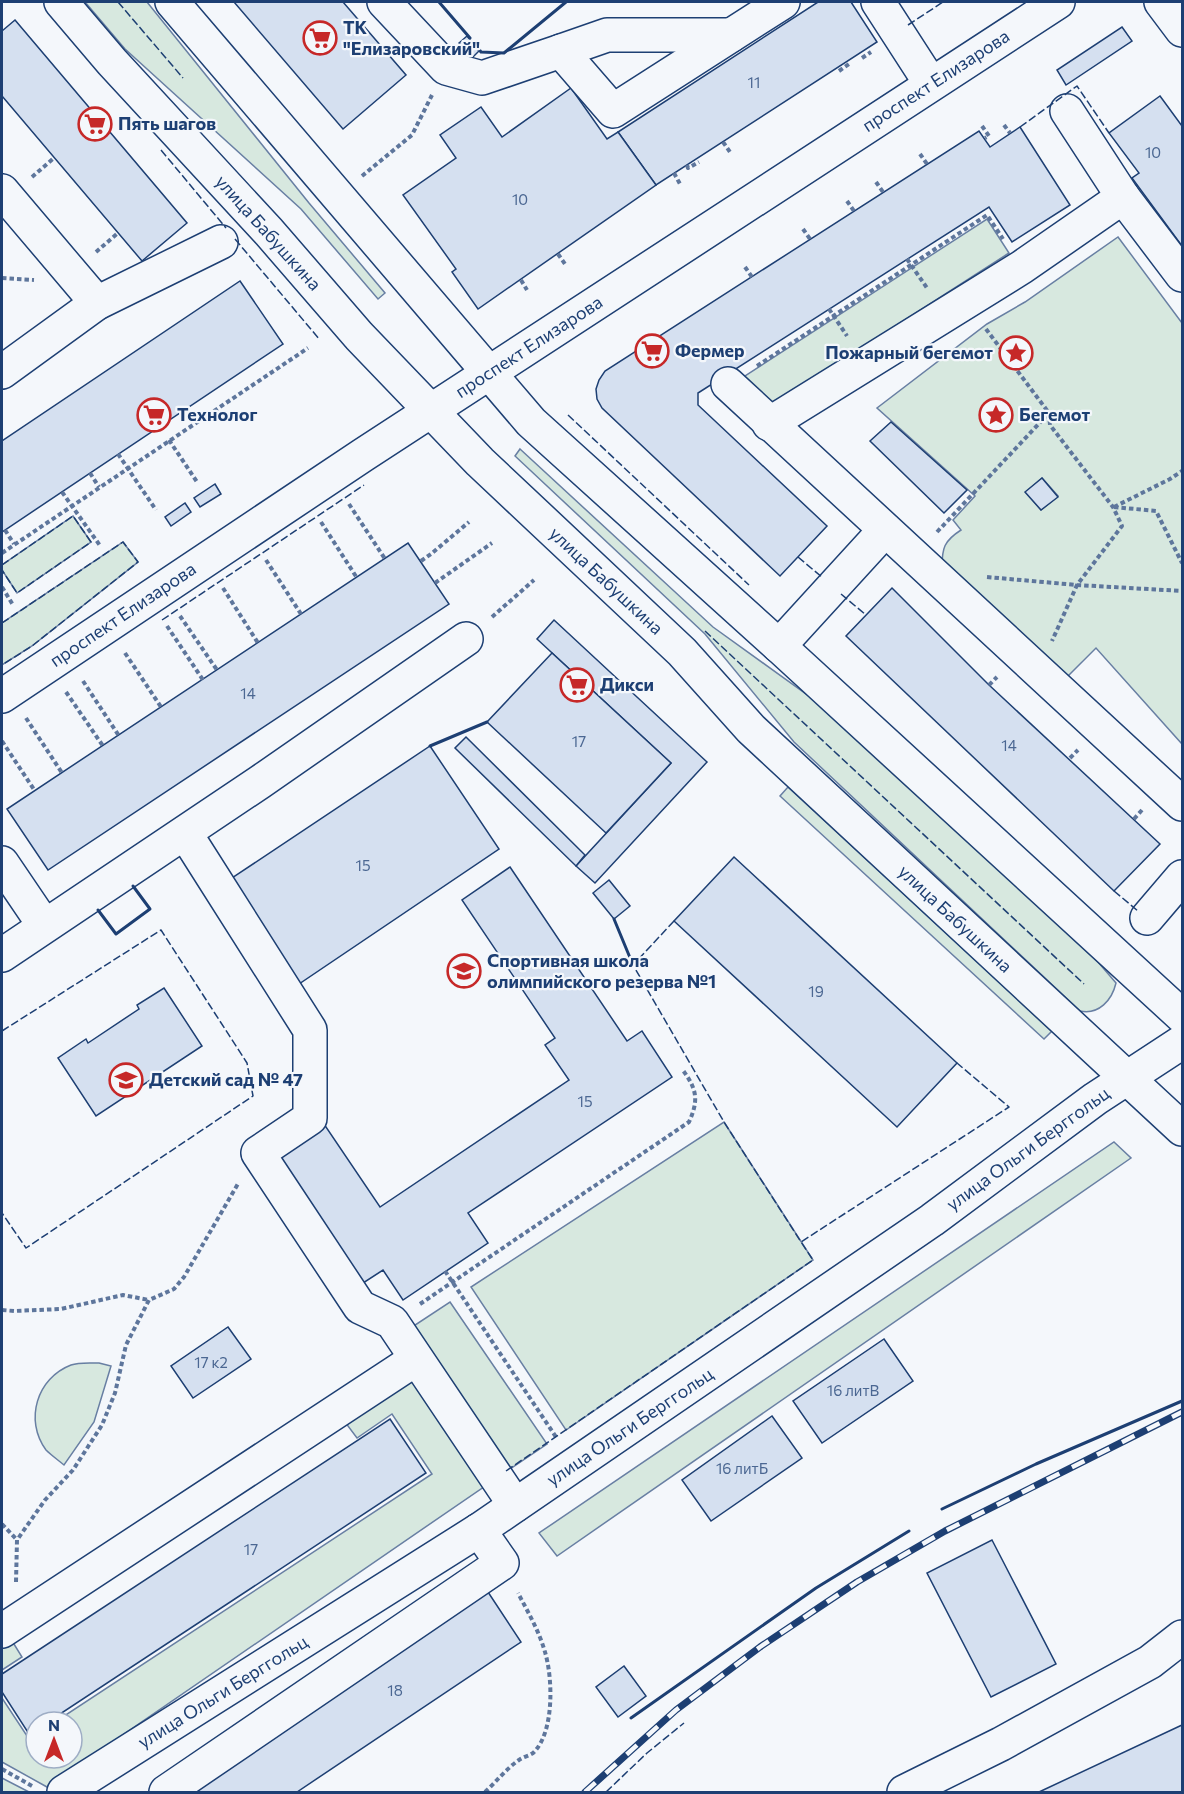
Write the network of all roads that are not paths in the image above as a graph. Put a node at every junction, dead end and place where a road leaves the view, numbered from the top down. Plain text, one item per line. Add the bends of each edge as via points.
1 (61, 2) edge
2 (172, 2) edge
3 (384, 2) edge
4 (783, 2) edge
5 (878, 2) edge
6 (1058, 2) edge
7 (1161, 2) edge
8 (1182, 30) edge
9 (731, 34) junction
10 (561, 51) junction
11 (932, 84) junction
12 (1067, 111) dead end
13 (2, 191) edge
14 (1123, 197) junction
15 (221, 242) dead end
16 (1182, 275) edge
17 (97, 303) junction
18 (2, 372) edge
19 (489, 374) junction
20 (728, 384) road end
21 (431, 411) junction
22 (769, 424) junction
23 (885, 530) junction
24 (466, 639) road end
25 (779, 646) junction
26 (2, 696) edge
27 (1182, 804) edge
28 (185, 833) junction
29 (2, 863) edge
30 (1182, 877) edge
31 (1147, 918) dead end
32 (44, 925) junction
33 (2, 955) edge
34 (1182, 1016) edge
35 (1182, 1042) edge
36 (1128, 1078) junction
37 (1182, 1129) edge
38 (416, 1359) junction
39 (515, 1505) junction
40 (479, 1530) junction
41 (9, 1626) edge
42 (1182, 1637) edge
43 (50, 1790) edge
44 (166, 1792) edge
45 (904, 1792) edge

1 - 21 street, улица Бабушкина via 359,336
2 - 19 street
3 - 10 street via 446,68 482,78
4 - 9 street
5 - 11 street
6 - 11 street, проспект Елизарова
7 - 8 street
9 - 10 street via 607,35
9 - 10 street via 613,111
11 - 19 street, проспект Елизарова
12 - 14 street
13 - 17 street
14 - 16 street
14 - 22 street via 966,303
15 - 17 street
17 - 18 street
19 - 21 street, проспект Елизарова
19 - 25 street via 531,422
20 - 22 street
21 - 26 street, проспект Елизарова
21 - 36 street, улица Бабушкина via 682,652 751,729
22 - 23 street
23 - 25 street
23 - 27 street
24 - 28 street
25 - 34 street
28 - 32 street
28 - 38 street via 310,1030 310,1118 258,1153 360,1307 392,1322
29 - 32 street
30 - 31 street
32 - 33 street
35 - 36 street, улица Ольги Берггольц
36 - 37 street, улица Бабушкина
36 - 39 street, улица Ольги Берггольц via 932,1220
38 - 39 street
38 - 41 street
39 - 40 street, улица Ольги Берггольц
40 - 43 street, улица Ольги Берггольц
40 - 44 street via 502,1563
42 - 45 street via 1150,1662

